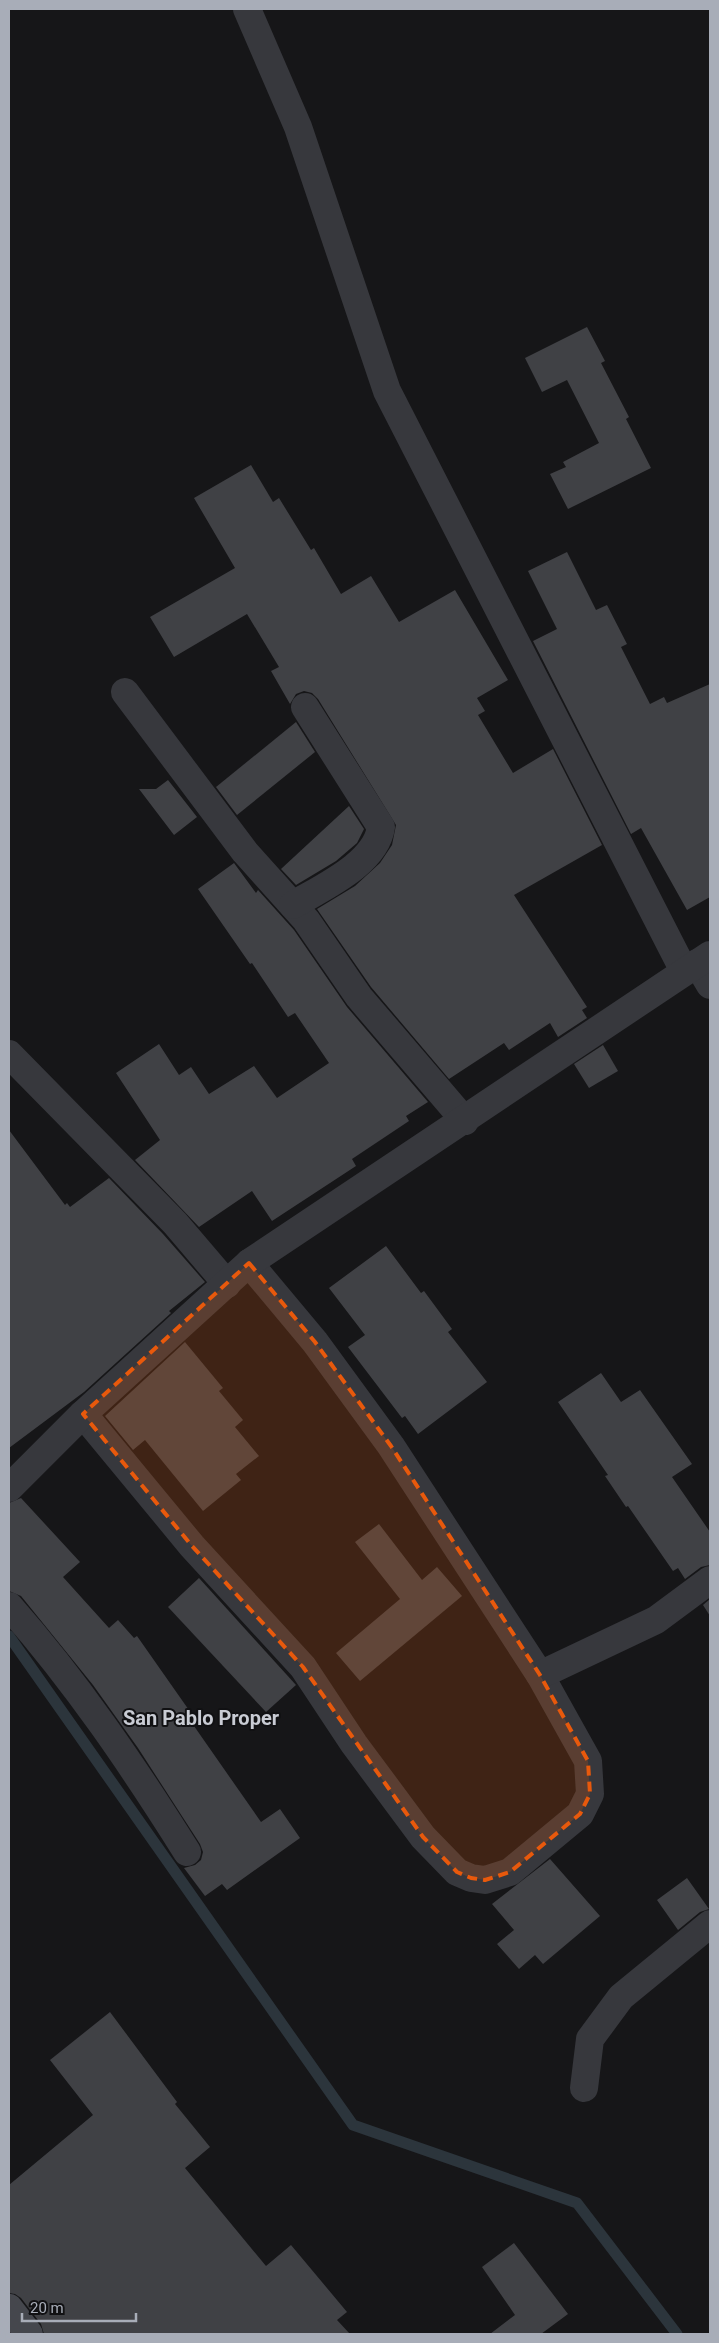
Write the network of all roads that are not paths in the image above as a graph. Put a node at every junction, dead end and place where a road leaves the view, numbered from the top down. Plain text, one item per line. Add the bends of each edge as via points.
1 (247, 9) edge
2 (125, 692) dead end
3 (305, 707) dead end
4 (293, 905) junction
5 (700, 969) edge
6 (9, 1054) edge
7 (465, 1121) junction
8 (249, 1263) junction
9 (227, 1284) junction
10 (83, 1414) junction
11 (9, 1488) edge
12 (710, 1580) edge
13 (9, 1606) edge
14 (540, 1675) junction
15 (187, 1852) dead end
16 (710, 1924) edge
17 (584, 2088) dead end
18 (9, 2308) edge
19 (29, 2334) edge

1 - 5 street via 298,127 387,391
2 - 4 street via 245,852
3 - 4 street via 381,827 376,842 356,866
4 - 7 street via 359,997
5 - 7 street
6 - 9 street via 174,1223
7 - 8 street
8 - 9 street
8 - 14 street via 315,1342 391,1446
9 - 10 street
10 - 11 street
10 - 14 street via 192,1546 303,1668 423,1837 457,1872 471,1878 485,1880 510,1872 580,1814 590,1794 588,1761
12 - 14 street via 656,1620
13 - 15 street via 45,1647 131,1764
16 - 17 street via 621,1997 590,2040
18 - 19 street

